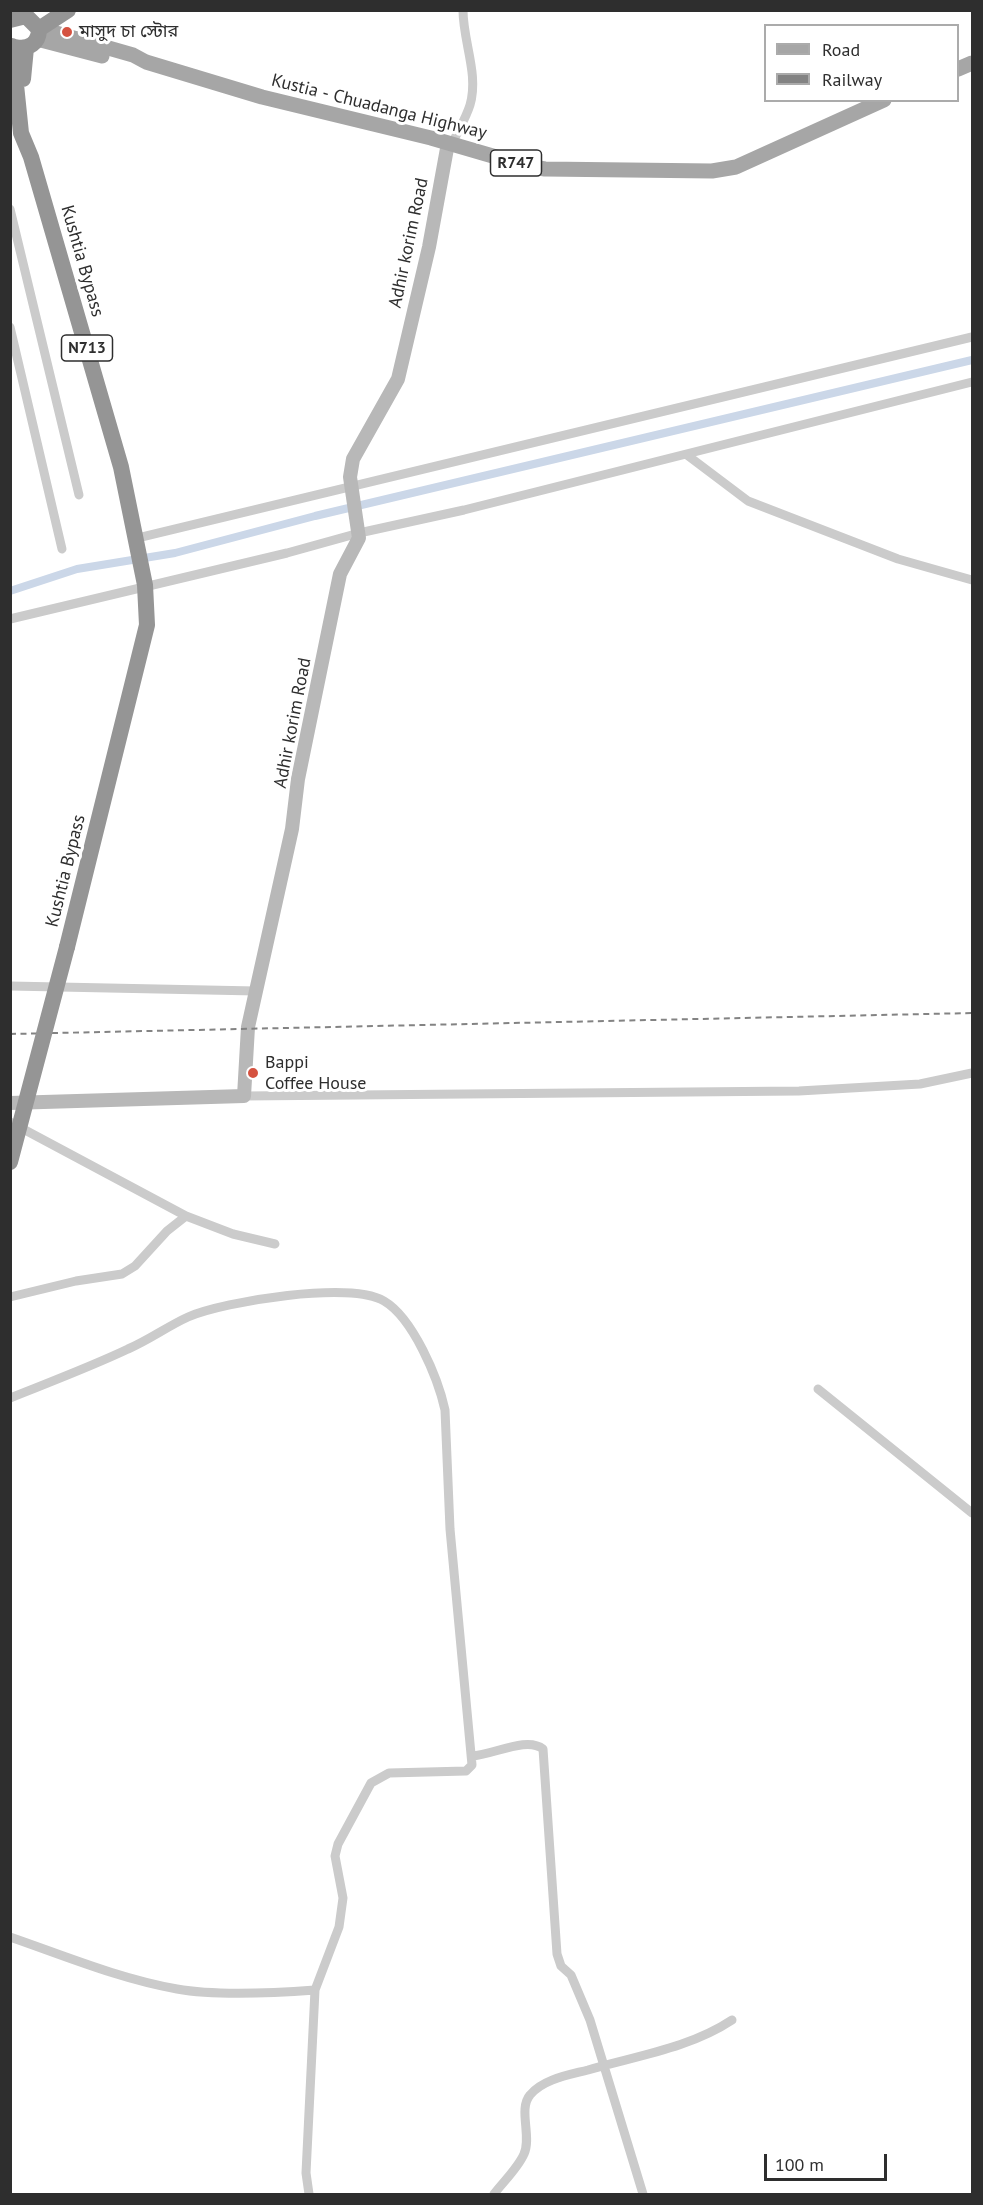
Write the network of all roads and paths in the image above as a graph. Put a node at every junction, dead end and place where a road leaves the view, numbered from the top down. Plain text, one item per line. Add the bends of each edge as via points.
1 (68, 10) edge
2 (463, 10) edge
3 (10, 20) edge
4 (31, 34) edge
5 (10, 82) edge
6 (880, 102) edge
7 (23, 111) junction
8 (450, 143) junction
9 (10, 209) edge
10 (10, 327) edge
11 (972, 337) edge
12 (972, 382) edge
13 (687, 455) junction
14 (351, 486) junction
15 (79, 495) dead end
16 (359, 530) junction
17 (137, 539) junction
18 (62, 549) dead end
19 (972, 580) edge
20 (145, 586) junction
21 (10, 619) edge
22 (10, 986) edge
23 (256, 991) junction
24 (972, 1073) edge
25 (244, 1096) junction
26 (10, 1103) edge
27 (10, 1122) edge
28 (10, 1162) edge
29 (186, 1216) junction
30 (275, 1244) dead end
31 (10, 1297) edge
32 (818, 1389) dead end
33 (10, 1398) edge
34 (972, 1513) edge
35 (472, 1756) junction
36 (10, 1937) edge
37 (315, 1990) junction
38 (732, 2020) dead end
39 (603, 2065) junction
40 (309, 2194) edge
41 (494, 2194) edge
42 (643, 2194) edge

1 - 4 highway
2 - 8 street via 472,91 470,105
3 - 4 highway via 23,16
4 - 7 highway, Kushtia Bypass / N713
4 - 7 highway
4 - 8 main road, Kustia - Chuadanga Highway / R747 via 58,33 262,97
5 - 7 highway
6 - 8 main road, Kustia - Chuadanga Highway / R747 via 759,159 712,171 545,169
7 - 17 highway, Kushtia Bypass / N713 via 21,133 121,468
8 - 14 main road, Adhir korim Road via 398,379 353,459
9 - 15 street
10 - 18 street
11 - 14 street
12 - 13 street
13 - 16 street via 446,515
13 - 19 street via 748,501 898,559
14 - 16 main road, Adhir korim Road
14 - 17 street
16 - 20 street
16 - 23 main road, Adhir korim Road via 357,544 340,574 298,779 292,829
17 - 20 highway, Kushtia Bypass / N713
20 - 21 street
20 - 28 highway, Kushtia Bypass / N713, bridge via 147,625
22 - 23 street
23 - 25 main road, Adhir korim Road via 248,1027
24 - 25 street via 920,1084 799,1091
25 - 26 main road
27 - 29 street
29 - 30 street via 233,1234
29 - 31 street via 122,1274
32 - 34 street
33 - 35 street via 130,1349 189,1316 214,1310 290,1295 357,1292 385,1301 398,1311 410,1326 441,1391 445,1410 450,1529
35 - 37 street via 472,1765 466,1771 389,1773 371,1783 338,1844 335,1857 344,1898 342,1913
35 - 39 street via 513,1746 534,1744 543,1749 557,1954 561,1966 571,1975
36 - 37 street via 106,1970 178,1989 262,1993
37 - 40 street via 306,2173
38 - 39 street via 670,2047
39 - 41 street via 559,2078 528,2097 524,2155
39 - 42 street

